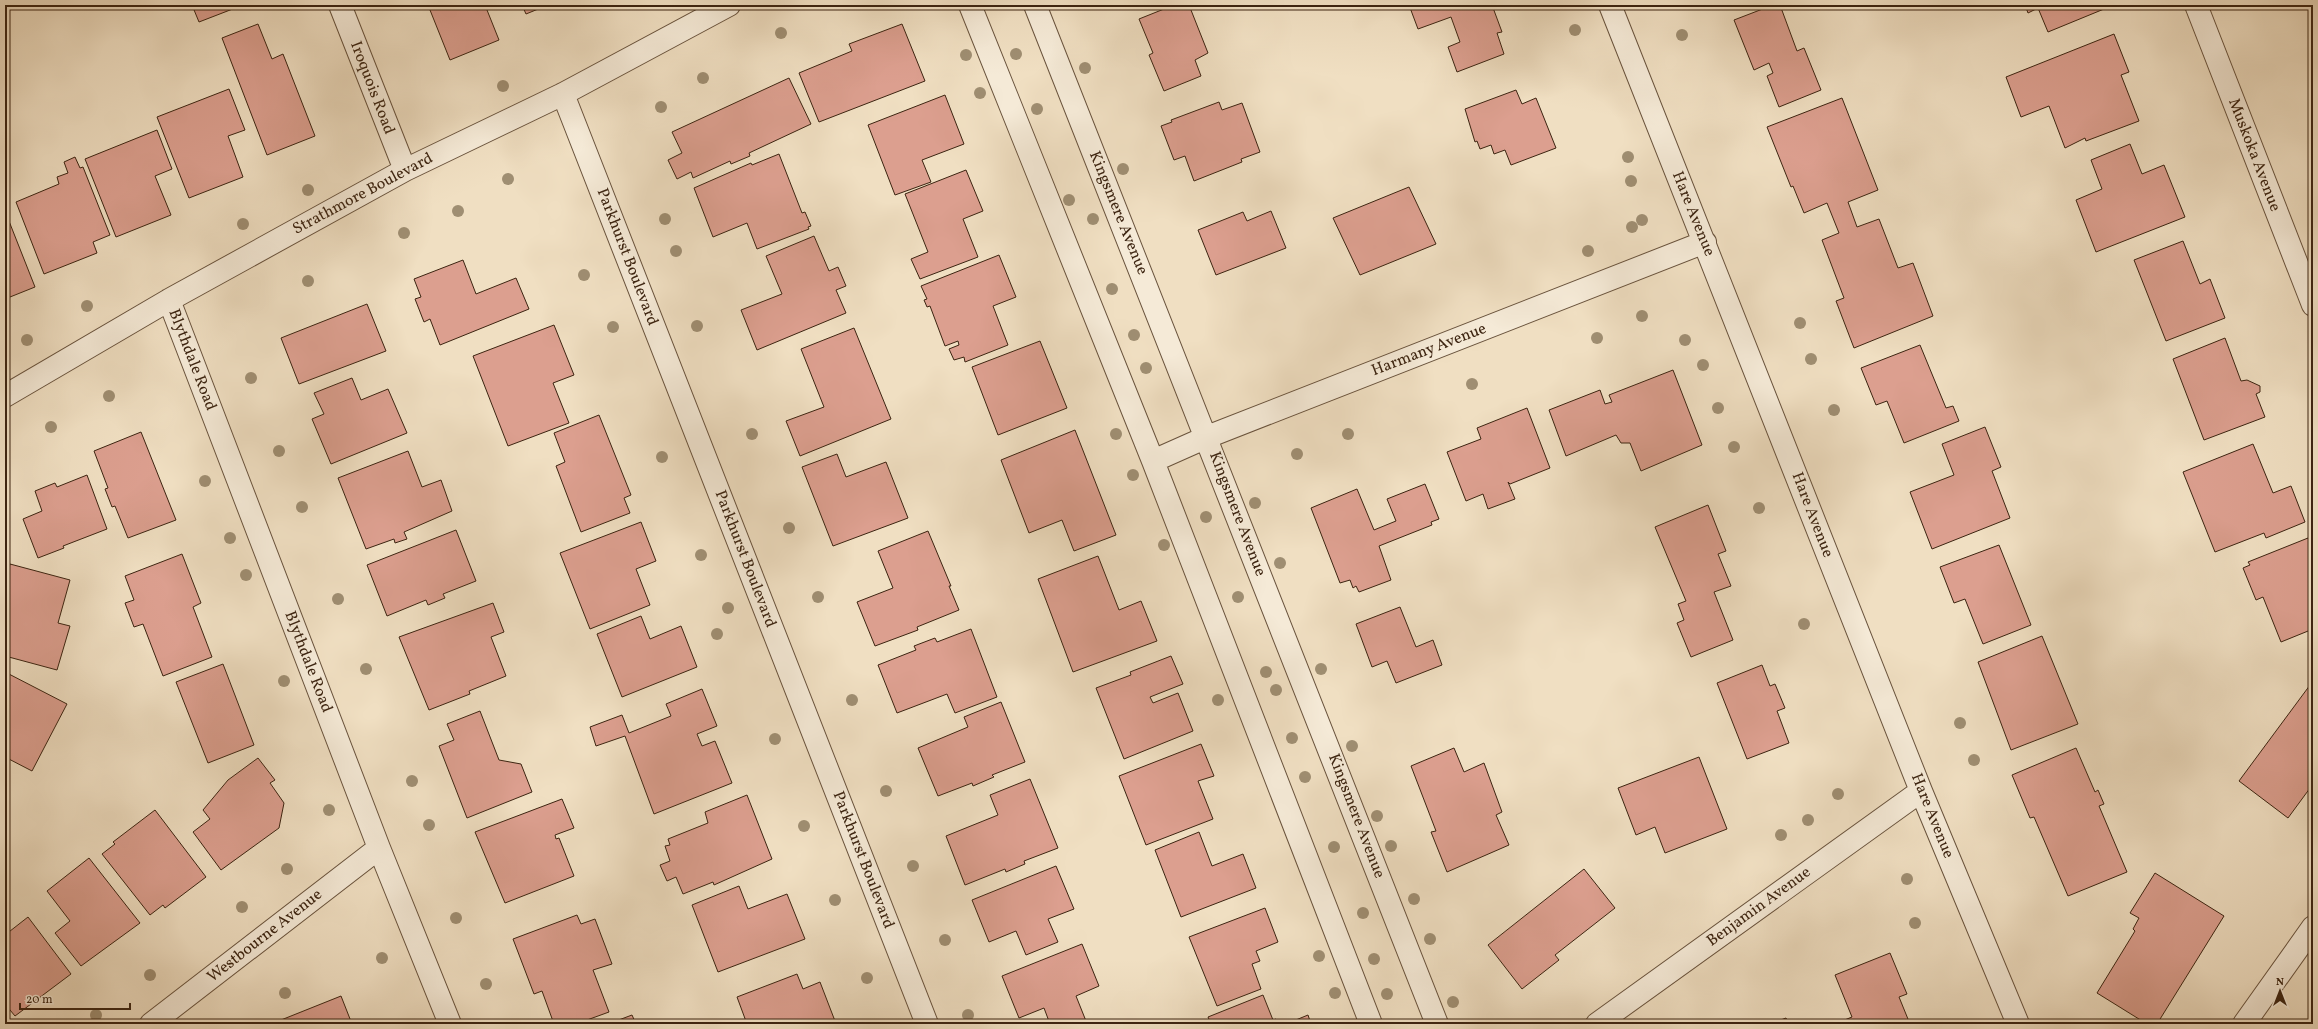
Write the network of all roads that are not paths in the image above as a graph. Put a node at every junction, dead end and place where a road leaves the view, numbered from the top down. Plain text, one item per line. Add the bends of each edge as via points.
1 (340, 5) edge
2 (729, 5) edge
3 (970, 5) edge
4 (1035, 5) edge
5 (1610, 5) edge
6 (2196, 5) edge
7 (563, 94) junction
8 (405, 170) junction
9 (1705, 242) junction
10 (169, 300) junction
11 (2313, 305) edge
12 (5, 396) edge
13 (1207, 437) junction
14 (1153, 460) junction
15 (1920, 791) junction
16 (379, 848) junction
17 (2313, 927) edge
18 (151, 1024) edge
19 (450, 1024) edge
20 (927, 1024) edge
21 (1371, 1024) edge
22 (1437, 1024) edge
23 (1598, 1024) edge
24 (2018, 1024) edge
25 (2244, 1024) edge

1 - 8 street, Iroquois Road
2 - 7 street, Strathmore Boulevard
3 - 14 street
4 - 13 street, Kingsmere Avenue
5 - 9 street, Hare Avenue
6 - 11 street, Muskoka Avenue
7 - 8 street, Strathmore Boulevard
7 - 20 street, Parkhurst Boulevard
8 - 10 street, Strathmore Boulevard
9 - 13 street, Harmany Avenue
9 - 15 street, Hare Avenue
10 - 12 street, Strathmore Boulevard
10 - 16 street, Blythdale Road
13 - 14 street, Harmany Avenue
13 - 22 street, Kingsmere Avenue
14 - 21 street
15 - 23 street, Benjamin Avenue
15 - 24 street, Hare Avenue
16 - 18 street, Westbourne Avenue
16 - 19 street, Blythdale Road
17 - 25 street

